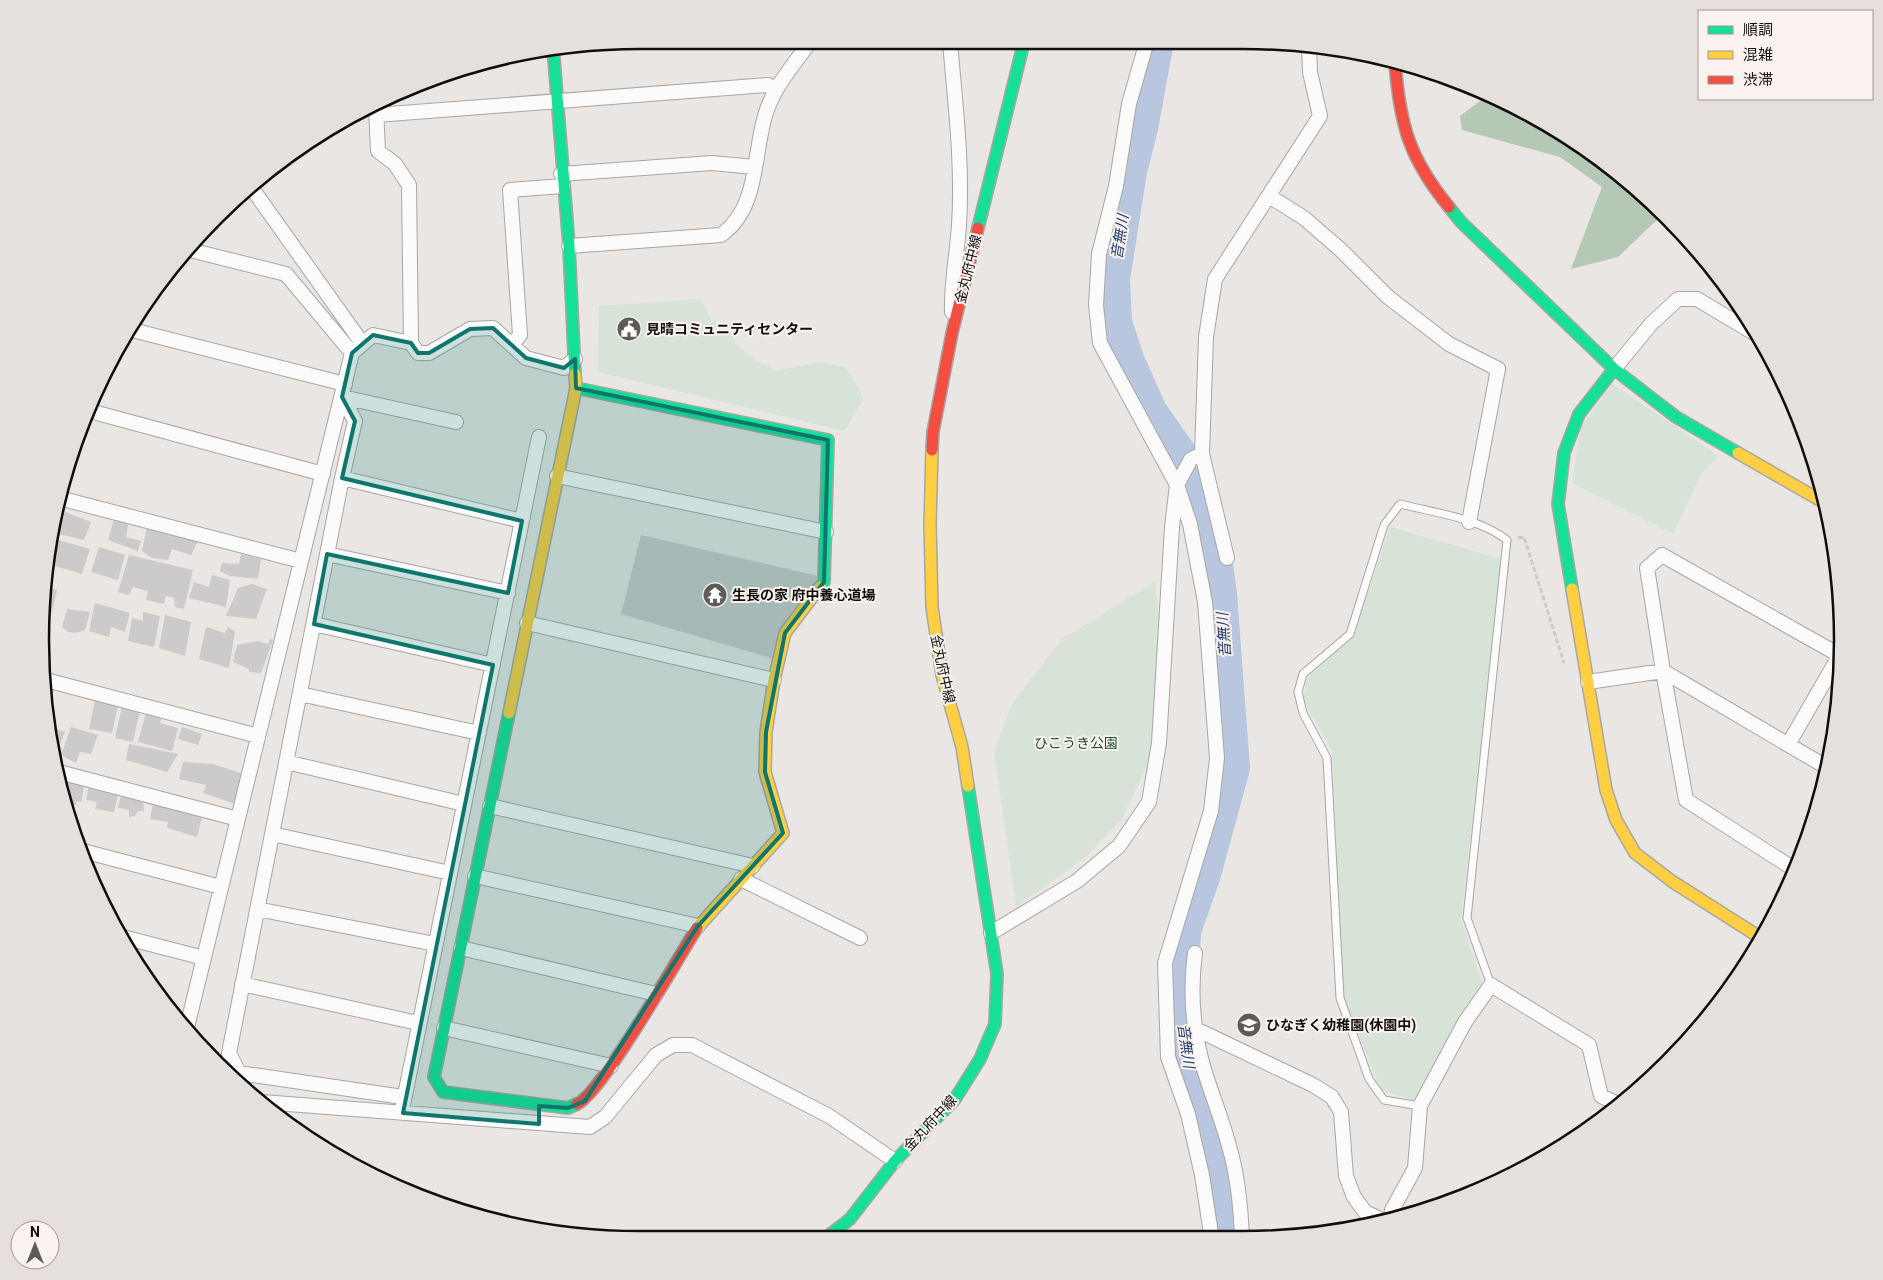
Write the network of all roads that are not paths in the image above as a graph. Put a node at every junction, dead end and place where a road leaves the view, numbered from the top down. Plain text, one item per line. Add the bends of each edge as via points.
1 (805, 49) edge
2 (951, 49) edge
3 (1022, 49) edge
4 (1145, 49) edge
5 (1309, 53) edge
6 (554, 55) edge
7 (1395, 69) edge
8 (776, 90) junction
9 (557, 102) junction
10 (376, 111) edge
11 (755, 167) junction
12 (562, 180) junction
13 (254, 192) edge
14 (1269, 196) junction
15 (569, 246) junction
16 (194, 251) edge
17 (1745, 328) edge
18 (136, 331) edge
19 (952, 333) junction
20 (411, 343) junction
21 (512, 345) junction
22 (357, 348) junction
23 (575, 359) junction
24 (1614, 369) junction
25 (576, 388) junction
26 (343, 391) junction
27 (95, 412) edge
28 (456, 422) dead end
29 (539, 437) dead end
30 (1197, 456) junction
31 (323, 474) junction
32 (558, 476) junction
33 (342, 478) junction
34 (1177, 485) junction
35 (1816, 498) edge
36 (66, 500) edge
37 (522, 521) junction
38 (1469, 522) junction
39 (826, 532) junction
40 (327, 554) junction
41 (1227, 558) dead end
42 (301, 560) junction
43 (508, 593) junction
44 (527, 623) junction
45 (314, 624) junction
46 (1834, 650) edge
47 (493, 664) junction
48 (1833, 667) edge
49 (1663, 671) junction
50 (774, 680) junction
51 (50, 681) edge
52 (1588, 682) junction
53 (300, 694) junction
54 (479, 733) junction
55 (258, 736) junction
56 (1788, 743) junction
57 (286, 762) junction
58 (1821, 764) edge
59 (64, 773) edge
60 (464, 804) junction
61 (490, 806) junction
62 (238, 819) junction
63 (272, 834) junction
64 (89, 853) edge
65 (753, 866) junction
66 (1789, 866) edge
67 (450, 872) junction
68 (475, 876) junction
69 (741, 878) junction
70 (221, 887) junction
71 (257, 909) junction
72 (698, 926) junction
73 (991, 932) junction
74 (1756, 935) edge
75 (860, 938) dead end
76 (130, 939) edge
77 (435, 944) junction
78 (461, 948) junction
79 (1195, 953) dead end
80 (204, 958) junction
81 (242, 984) junction
82 (1490, 985) junction
83 (656, 994) junction
84 (188, 1021) edge
85 (418, 1023) junction
86 (444, 1028) junction
87 (1196, 1034) junction
88 (611, 1066) junction
89 (403, 1097) junction
90 (1612, 1101) edge
91 (272, 1103) edge
92 (539, 1106) junction
93 (1420, 1106) junction
94 (402, 1113) junction
95 (539, 1124) junction
96 (895, 1162) junction
97 (1392, 1212) edge
98 (1374, 1216) edge
99 (835, 1231) edge
100 (1211, 1231) edge
101 (1242, 1231) edge

1 - 8 street
2 - 19 street via 958,140 959,224 951,287
3 - 19 street, 金丸府中線
4 - 34 street via 1129,104 1116,186 1099,254 1096,306 1100,343
5 - 14 street via 1320,116
6 - 9 street
7 - 24 street via 1398,104 1406,137 1431,185 1461,222
8 - 9 street via 768,85
8 - 11 street via 765,115
9 - 10 street
9 - 12 street
10 - 20 street via 378,151 395,164 409,185
11 - 12 street via 712,162
11 - 15 street via 749,196 734,226 721,235
12 - 15 street
12 - 21 street via 510,190 520,335
13 - 22 street
14 - 30 street via 1215,279 1206,337
14 - 38 street via 1304,218 1388,297 1449,344 1498,369
15 - 23 street
16 - 22 street via 286,274
17 - 24 street via 1697,299 1678,300 1651,324
18 - 26 street
19 - 73 street, 金丸府中線 via 933,432 932,607 942,675 962,747
20 - 21 street via 418,353 428,353 470,328 493,328
20 - 22 street via 373,335
21 - 23 street via 526,358 564,368
22 - 26 street
23 - 25 street
24 - 35 street via 1676,417
24 - 52 street via 1579,414 1564,453 1558,504
25 - 32 street
25 - 39 street via 828,440
26 - 28 street
26 - 31 street
26 - 33 street via 355,422
27 - 31 street
29 - 37 street
30 - 34 street
30 - 41 street
31 - 42 street
32 - 39 street
32 - 44 street
33 - 37 street
33 - 40 street
34 - 73 street via 1159,743 1149,802 1119,846 1077,881
34 - 100 street via 1190,524 1206,602 1217,758 1211,811 1165,963 1166,1034 1168,1058 1188,1114 1202,1175
36 - 42 street
37 - 43 street
38 - 82 lane via 1497,532 1507,540 1467,918
38 - 93 lane via 1400,504 1384,526 1350,634 1303,674 1298,692 1303,713 1327,758 1340,998 1369,1079 1384,1100
39 - 50 street via 824,582 785,633
40 - 43 street
40 - 45 street
42 - 55 street
43 - 47 street
44 - 50 street
44 - 61 street
45 - 47 street
45 - 53 street
46 - 49 street via 1662,556 1648,568
47 - 54 street
48 - 56 street
49 - 52 street
49 - 56 street
49 - 66 street via 1686,800
50 - 65 street via 766,732 765,772 783,833
51 - 55 street
52 - 74 street via 1606,790 1616,820 1635,853 1673,882
53 - 54 street
53 - 57 street
54 - 60 street
55 - 62 street
56 - 58 street
57 - 60 street
57 - 63 street
59 - 62 street
60 - 67 street
61 - 65 street
61 - 68 street
62 - 70 street
63 - 67 street
63 - 71 street
64 - 70 street
65 - 69 street
67 - 77 street
68 - 72 street
68 - 78 street
69 - 72 street
69 - 75 street
70 - 80 street
71 - 77 street
71 - 81 street
72 - 83 street
73 - 96 street, 金丸府中線 via 997,974 995,1024 980,1059 955,1099
76 - 80 street
77 - 85 street
78 - 83 street
78 - 86 street
79 - 87 street
80 - 84 street
81 - 85 street
81 - 89 street via 229,1053 239,1073
82 - 90 street via 1589,1045 1601,1096
82 - 93 street via 1465,1022
83 - 88 street
85 - 89 street
86 - 88 street
86 - 92 street via 434,1077 443,1092
87 - 98 street via 1202,1032 1332,1097 1341,1112 1346,1176 1354,1198 1365,1212
87 - 101 street via 1203,1066 1230,1147
88 - 92 street via 585,1101 568,1108
89 - 94 street
91 - 94 street
92 - 95 street
93 - 97 street via 1415,1168
94 - 95 street
95 - 96 street via 590,1127 605,1117 656,1055 673,1045 692,1045 829,1116
96 - 99 street, 金丸府中線 via 850,1219

